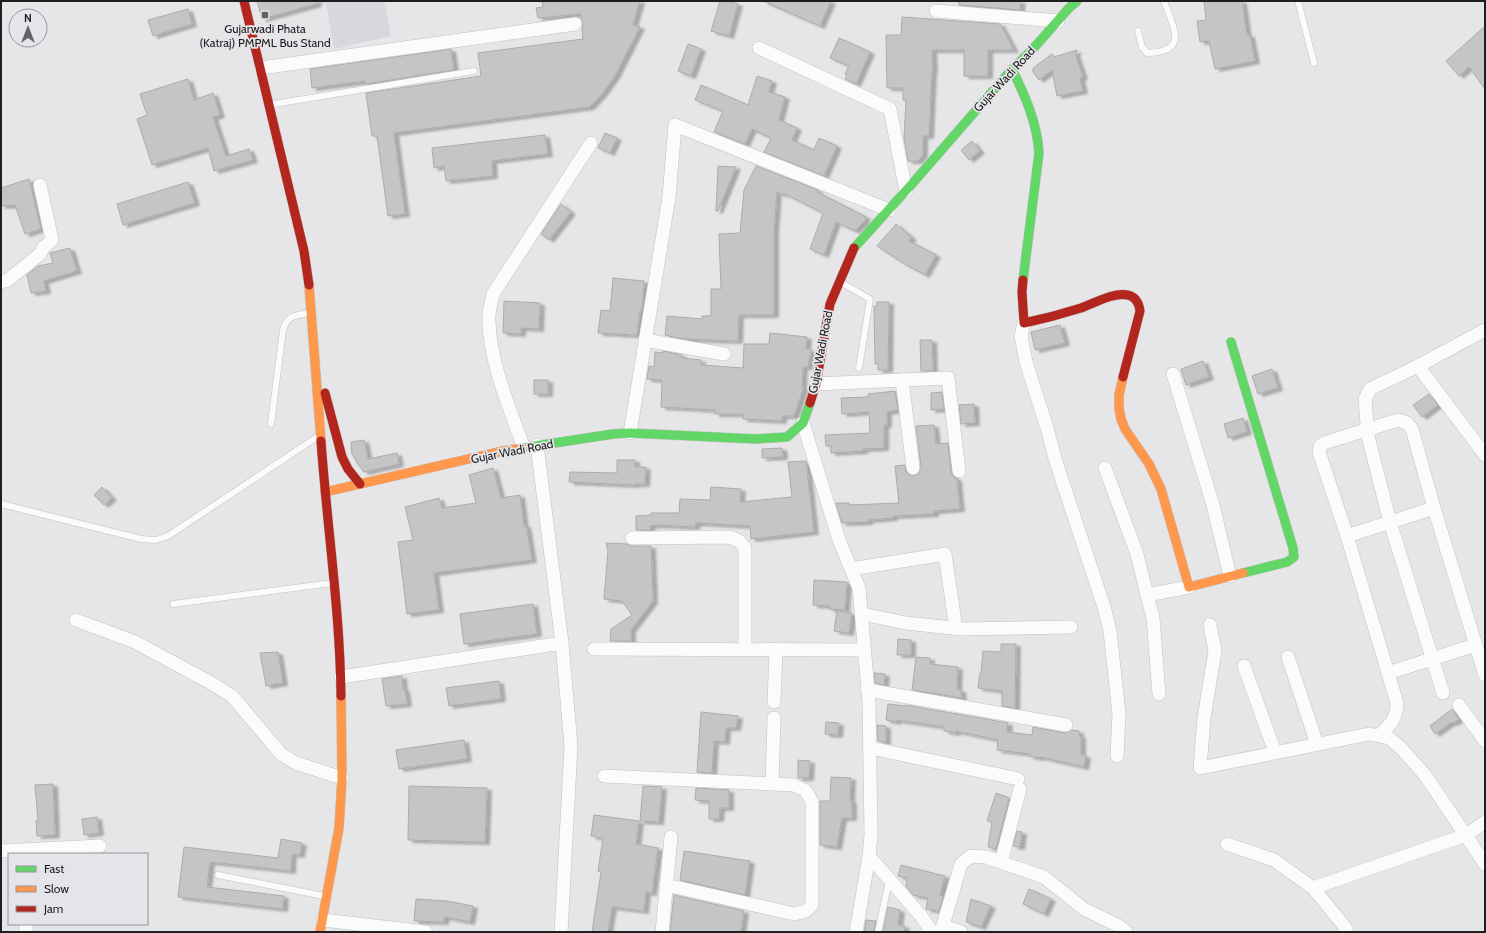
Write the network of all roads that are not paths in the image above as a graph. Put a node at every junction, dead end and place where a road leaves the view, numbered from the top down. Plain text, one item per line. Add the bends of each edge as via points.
1 (244, 1) edge
2 (1077, 1) edge
3 (1164, 1) edge
4 (1298, 1) edge
5 (1067, 4) edge
6 (954, 7) edge
7 (936, 11) dead end
8 (1058, 21) junction
9 (575, 24) dead end
10 (1138, 32) dead end
11 (759, 48) dead end
12 (1314, 63) dead end
13 (261, 68) junction
14 (1012, 69) junction
15 (474, 71) dead end
16 (270, 105) junction
17 (591, 144) dead end
18 (40, 185) dead end
19 (906, 191) junction
20 (889, 210) junction
21 (1, 282) edge
22 (839, 282) junction
23 (312, 313) junction
24 (1024, 323) junction
25 (1485, 330) edge
26 (645, 340) junction
27 (1231, 342) dead end
28 (315, 349) junction
29 (724, 354) dead end
30 (1418, 366) junction
31 (859, 368) dead end
32 (1173, 374) dead end
33 (902, 380) junction
34 (816, 384) junction
35 (271, 424) dead end
36 (803, 424) junction
37 (1368, 430) junction
38 (630, 433) junction
39 (321, 434) junction
40 (537, 445) junction
41 (524, 448) junction
42 (1485, 455) edge
43 (913, 468) dead end
44 (1105, 468) dead end
45 (959, 471) dead end
46 (360, 484) junction
47 (325, 492) junction
48 (1, 504) edge
49 (1434, 508) junction
50 (1390, 522) junction
51 (1347, 536) junction
52 (632, 538) dead end
53 (851, 568) junction
54 (1230, 576) junction
55 (335, 582) junction
56 (1189, 587) junction
57 (1147, 595) junction
58 (173, 604) dead end
59 (862, 614) junction
60 (76, 620) dead end
61 (1210, 625) dead end
62 (1071, 627) dead end
63 (956, 629) junction
64 (562, 643) junction
65 (1475, 645) junction
66 (594, 649) dead end
67 (745, 650) junction
68 (776, 650) junction
69 (865, 650) junction
70 (1288, 657) dead end
71 (1432, 659) junction
72 (1244, 666) dead end
73 (1388, 673) junction
74 (1485, 675) edge
75 (341, 677) junction
76 (868, 690) junction
77 (1443, 693) dead end
78 (1159, 694) dead end
79 (774, 702) dead end
80 (1459, 705) dead end
81 (774, 718) dead end
82 (1066, 725) dead end
83 (1379, 735) junction
84 (1485, 741) edge
85 (1318, 744) junction
86 (871, 748) junction
87 (1275, 752) junction
88 (1117, 756) dead end
89 (604, 776) dead end
90 (342, 778) junction
91 (772, 784) junction
92 (1485, 822) edge
93 (1466, 835) junction
94 (671, 837) dead end
95 (1227, 844) dead end
96 (100, 846) dead end
97 (1, 851) edge
98 (24, 852) edge
99 (869, 856) junction
100 (1001, 862) junction
101 (1485, 864) edge
102 (218, 875) dead end
103 (889, 879) junction
104 (666, 885) junction
105 (1313, 888) junction
106 (327, 897) junction
107 (321, 926) edge
108 (939, 930) edge
109 (426, 932) edge
110 (561, 932) edge
111 (662, 932) edge
112 (856, 932) edge
113 (878, 932) edge
114 (961, 932) edge
115 (1126, 932) edge
116 (1347, 932) edge

1 - 13 main road
2 - 5 main road, Gujar Wadi Road
3 - 10 lane via 1176,36 1172,46 1158,53 1147,53 1142,47
4 - 12 lane
5 - 8 main road, Gujar Wadi Road
6 - 7 street
6 - 8 street
8 - 14 main road, Gujar Wadi Road
9 - 13 street
11 - 19 street via 890,109
13 - 16 main road
14 - 19 main road, Gujar Wadi Road
14 - 24 main road via 1039,139 1022,292
15 - 16 lane
16 - 23 main road via 304,251
17 - 41 street via 493,294 489,321 492,350
18 - 21 street via 52,240 42,248 40,254 8,280
19 - 20 main road, Gujar Wadi Road
20 - 22 main road, Gujar Wadi Road via 853,249
20 - 26 street via 675,125 668,197
22 - 31 lane via 870,299
22 - 34 main road, Gujar Wadi Road via 830,304
23 - 28 main road
23 - 35 lane via 292,317 286,321
24 - 56 main road via 1115,295 1127,295 1135,298 1140,304 1119,395 1120,419 1155,475
24 - 88 street via 1021,336 1026,362 1110,631 1120,714
25 - 30 street
26 - 29 street
26 - 38 street
27 - 54 main road via 1294,557 1287,562
28 - 39 main road
28 - 46 main road via 342,457
30 - 37 street via 1370,389 1366,399
30 - 42 street
32 - 54 street via 1213,505
33 - 34 street
33 - 43 street
33 - 45 street via 948,378
34 - 36 main road, Gujar Wadi Road
36 - 38 main road, Gujar Wadi Road via 787,437
36 - 53 street via 839,540
37 - 49 street via 1398,420 1407,423 1412,429
37 - 50 street
37 - 51 street via 1320,446 1319,452
38 - 40 main road, Gujar Wadi Road
39 - 47 main road
39 - 48 lane via 168,536 156,540 141,539
40 - 41 main road, Gujar Wadi Road
40 - 64 street
41 - 46 main road, Gujar Wadi Road
44 - 57 street via 1134,547
46 - 47 main road, Gujar Wadi Road
47 - 55 main road
49 - 50 street
49 - 65 street
50 - 51 street
50 - 71 street
51 - 73 street
52 - 67 street via 730,538 740,541 745,548
53 - 59 street via 859,588
53 - 63 street via 945,554
54 - 56 main road
55 - 58 lane
55 - 75 main road
56 - 57 street
57 - 78 street via 1153,625
59 - 63 street
59 - 69 street
60 - 90 street via 148,648 212,683 232,696 280,754 296,763
61 - 87 street via 1215,651 1204,718 1200,768
62 - 63 street
64 - 75 street
64 - 110 street via 571,746
65 - 71 street
65 - 74 street
66 - 67 street
67 - 68 street
68 - 69 street
68 - 79 street
69 - 76 street
70 - 85 street
71 - 73 street
71 - 77 street
72 - 87 street
73 - 83 street via 1397,710 1393,722
75 - 90 main road
76 - 82 street
76 - 86 street
80 - 84 street
81 - 91 street
83 - 85 street via 1369,734
83 - 93 street via 1389,738 1400,747 1420,770
85 - 87 street
86 - 99 street
86 - 100 street via 1019,784
89 - 91 street
90 - 106 main road via 339,828
91 - 104 street via 794,785 806,791 812,802 812,905 806,911 794,914
92 - 93 street
93 - 101 street
93 - 105 street
94 - 104 street
95 - 105 street via 1274,860
96 - 98 street
97 - 98 street
99 - 103 street
99 - 112 street
100 - 108 street via 971,856 962,864
100 - 115 street via 1044,877 1084,909
102 - 106 lane
103 - 108 street via 921,916
103 - 113 lane
104 - 111 street
105 - 116 street
106 - 107 main road
107 - 109 street
108 - 114 street

